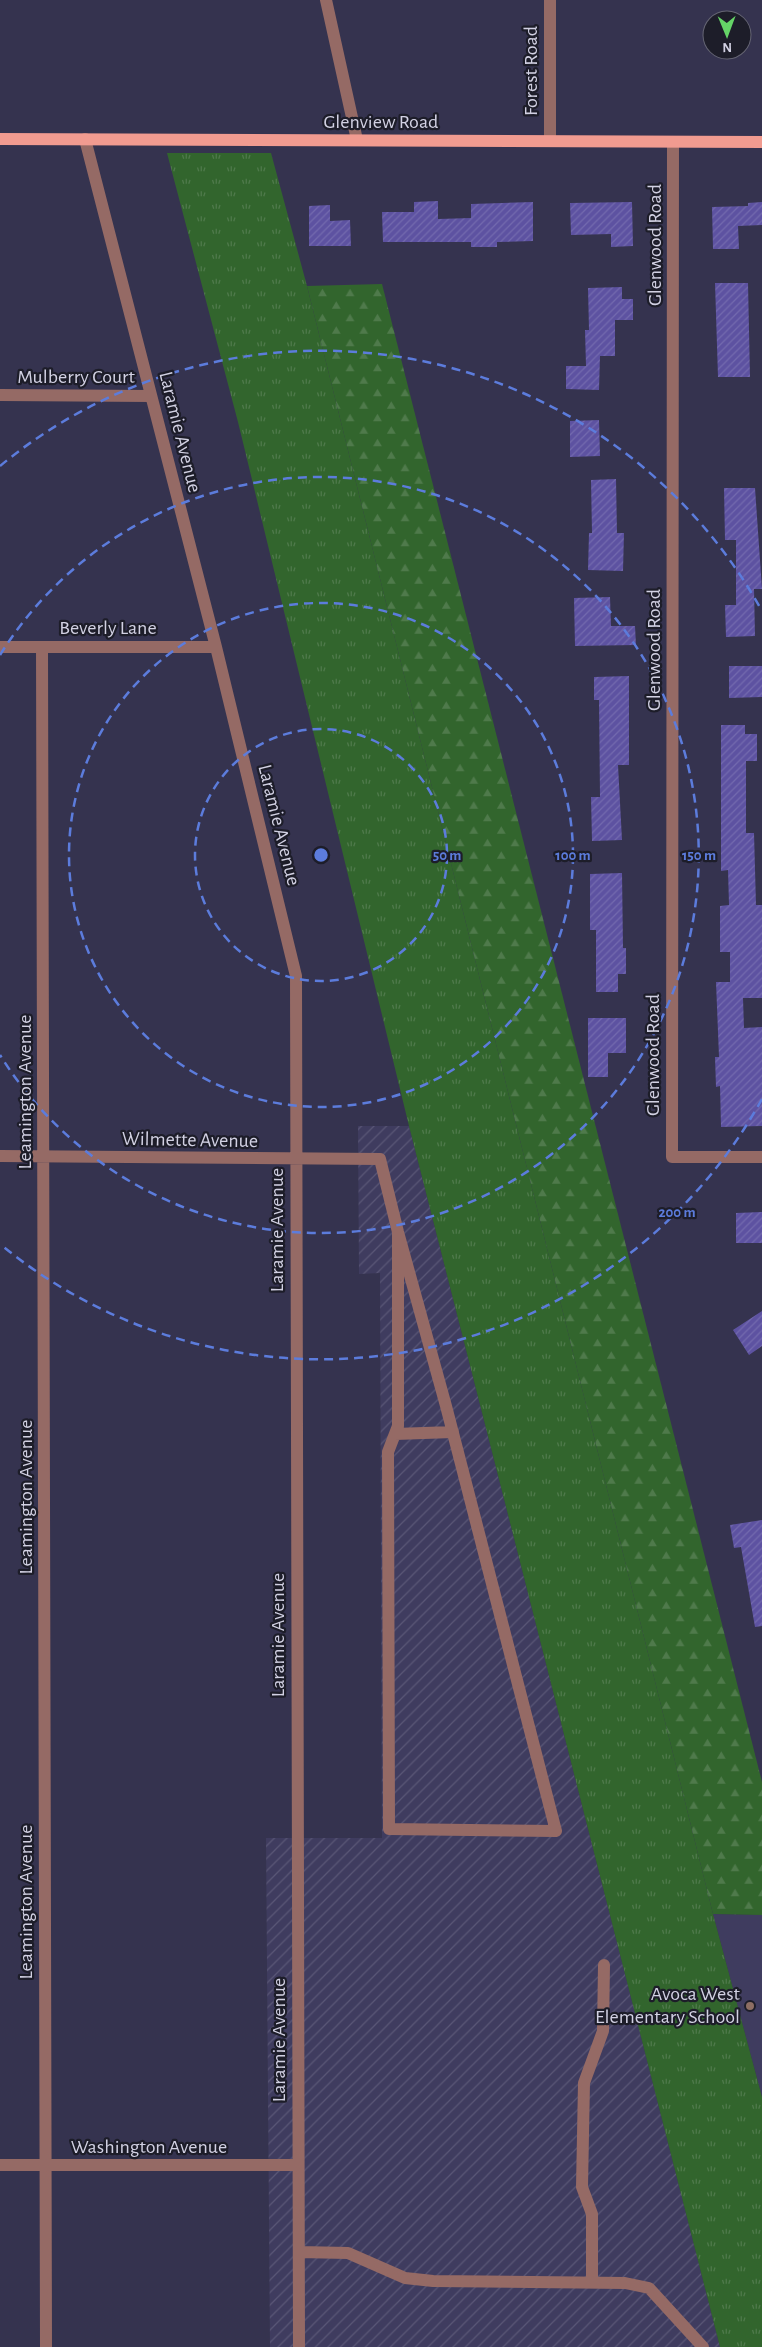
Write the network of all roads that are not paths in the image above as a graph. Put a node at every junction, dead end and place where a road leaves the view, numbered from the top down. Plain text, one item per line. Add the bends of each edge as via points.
1 (326, 0) edge
2 (550, 0) edge
3 (0, 139) edge
4 (85, 139) junction
5 (357, 140) junction
6 (550, 141) junction
7 (674, 142) junction
8 (762, 142) edge
9 (0, 395) edge
10 (151, 396) junction
11 (0, 647) edge
12 (42, 647) junction
13 (216, 647) junction
14 (0, 1156) edge
15 (44, 1157) junction
16 (762, 1157) edge
17 (296, 1159) junction
18 (398, 1232) junction
19 (452, 1432) junction
20 (395, 1434) junction
21 (604, 1965) dead end
22 (0, 2165) edge
23 (45, 2165) junction
24 (298, 2165) junction
25 (299, 2252) junction
26 (592, 2282) junction
27 (46, 2347) edge
28 (299, 2347) edge
29 (703, 2347) edge

1 - 5 street
2 - 6 street, Forest Road
3 - 4 main road, Glenview Road
4 - 5 main road, Glenview Road
4 - 10 street, Laramie Avenue
5 - 6 main road, Glenview Road
6 - 7 main road, Glenview Road
7 - 8 main road, Glenview Road
7 - 16 street, Glenwood Road via 672,1157
9 - 10 street, Mulberry Court
10 - 13 street, Laramie Avenue
11 - 12 street, Beverly Lane
12 - 13 street, Beverly Lane
12 - 15 street, Leamington Avenue
13 - 17 street, Laramie Avenue via 296,976
14 - 15 street, Wilmette Avenue
15 - 17 street, Wilmette Avenue
15 - 23 street, Leamington Avenue
17 - 18 street, Wilmette Avenue via 380,1159
17 - 24 street, Laramie Avenue
18 - 19 street
18 - 20 street via 398,1426
19 - 20 street
19 - 20 street via 556,1831 389,1828 388,1452
21 - 26 street via 603,2031 584,2083 582,2187 592,2214
22 - 23 street, Washington Avenue
23 - 24 street, Washington Avenue
23 - 27 street, Leamington Avenue
24 - 25 street, Laramie Avenue
25 - 26 street via 348,2253 405,2278 433,2281
25 - 28 street, Laramie Avenue
26 - 29 street via 649,2288

